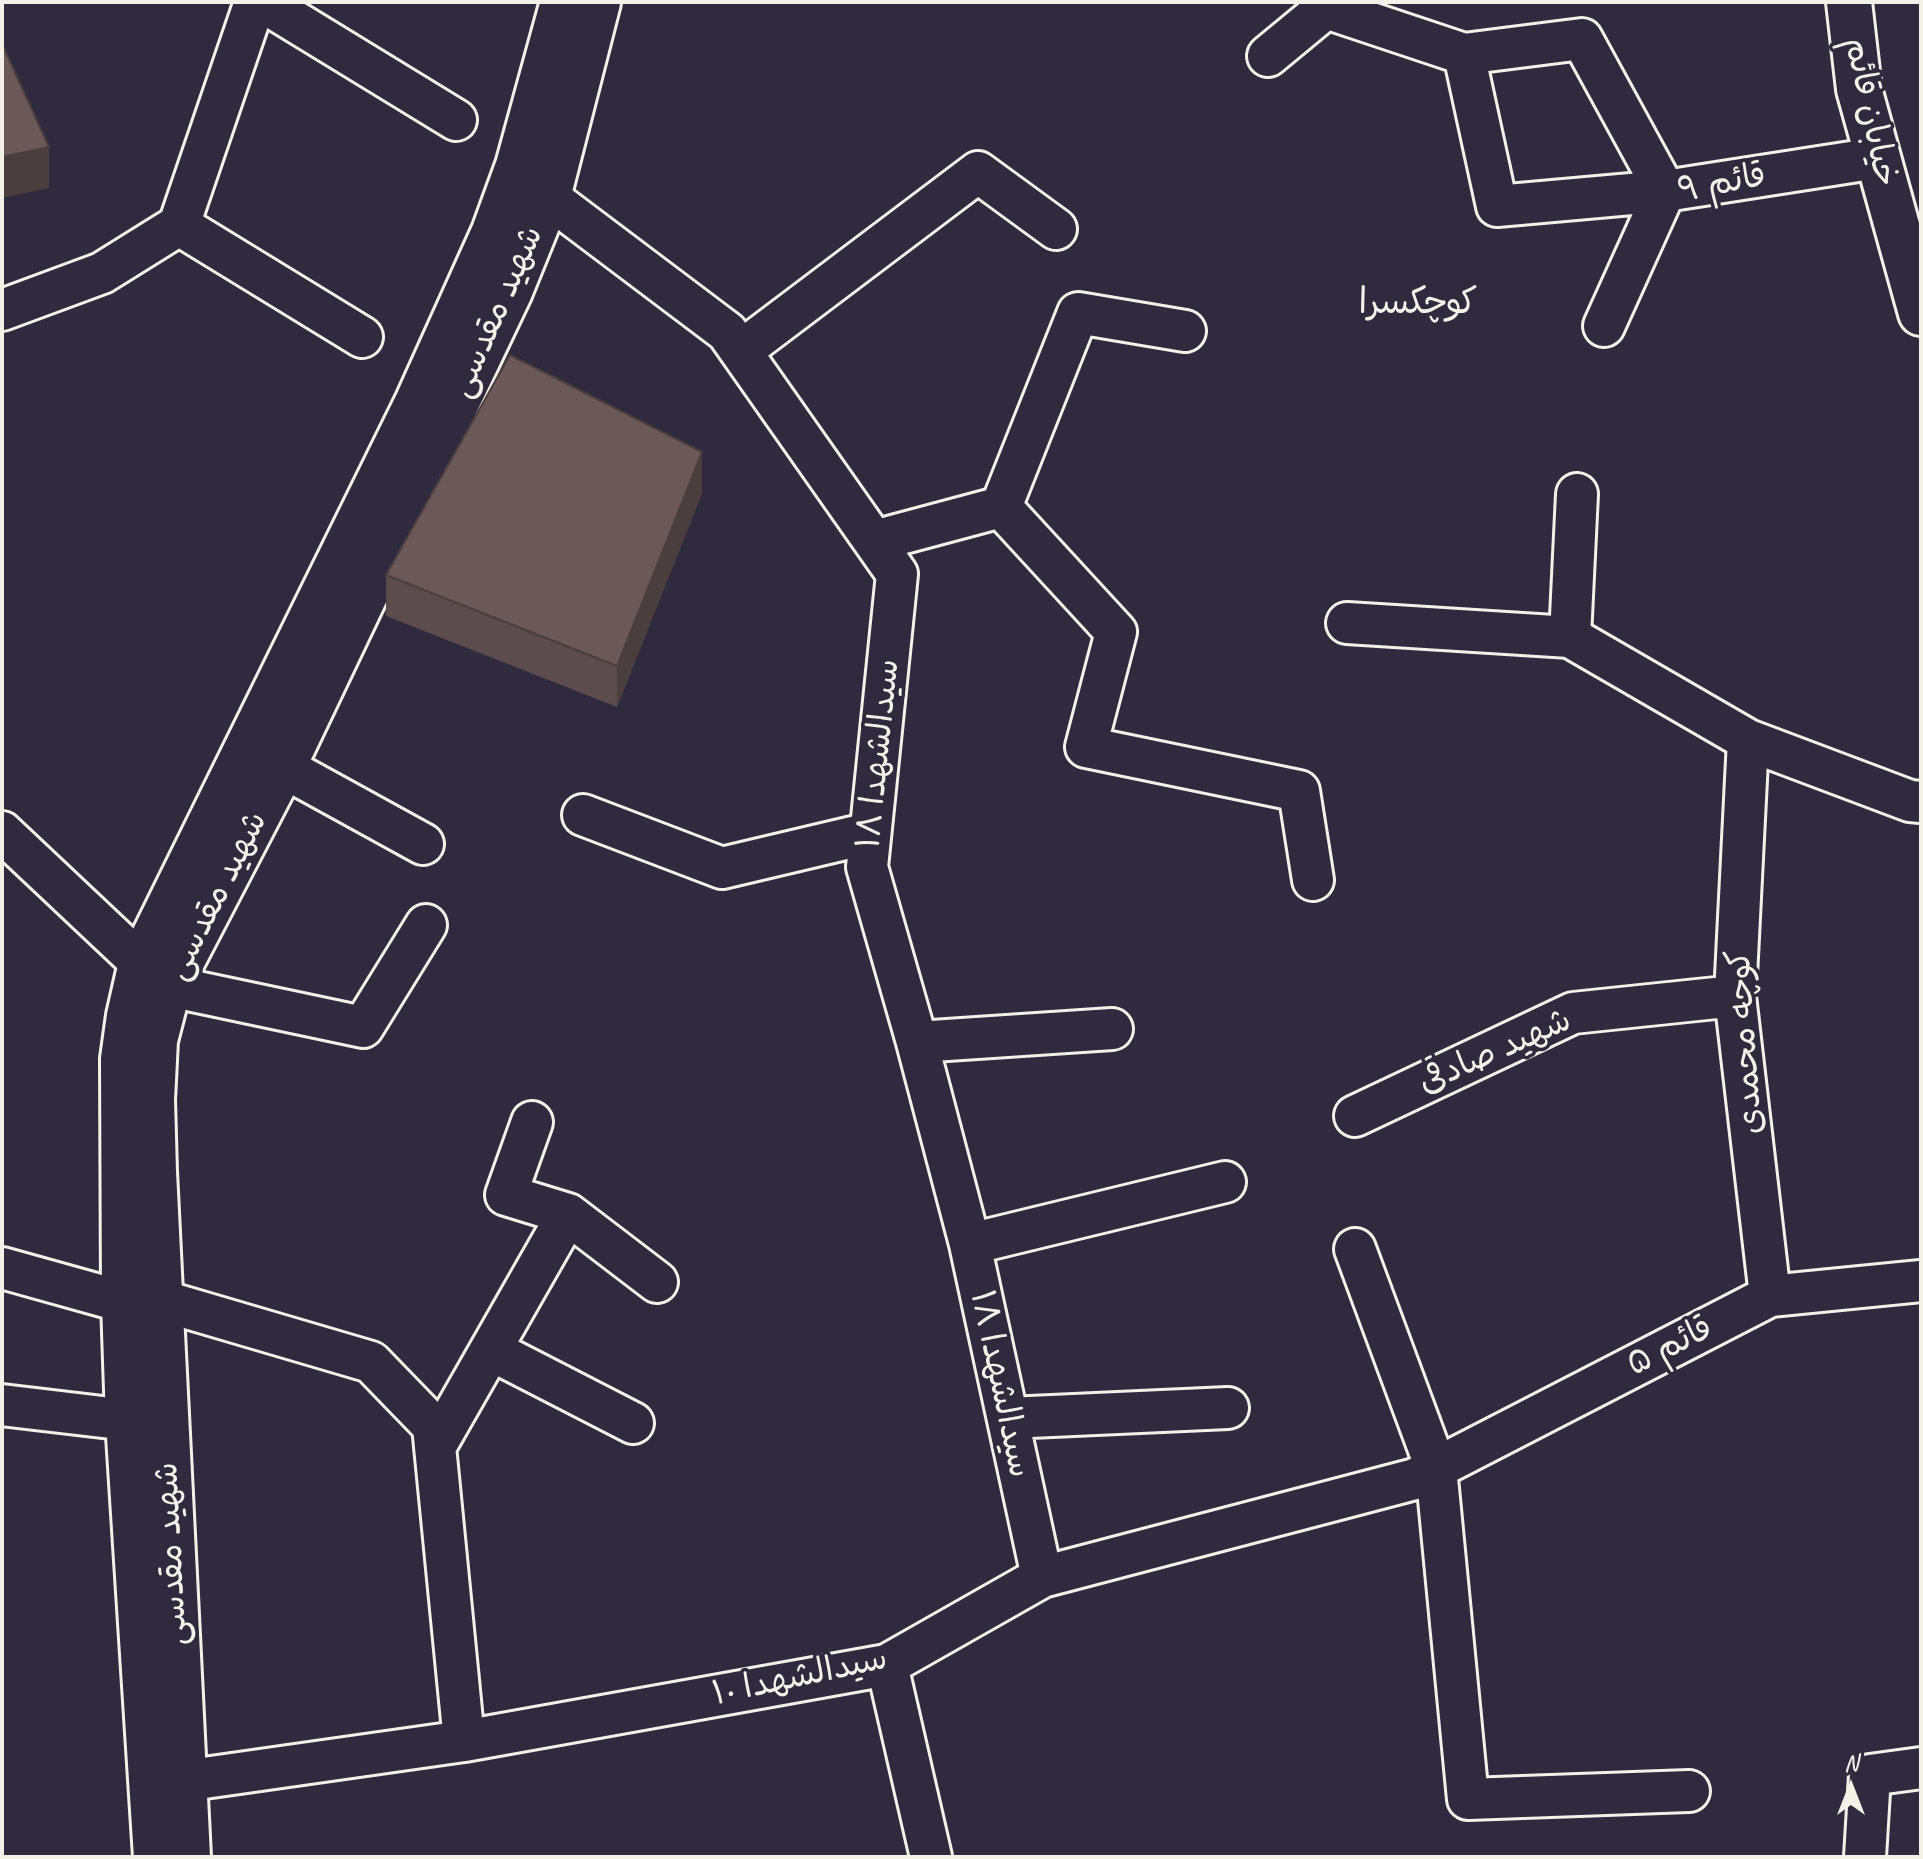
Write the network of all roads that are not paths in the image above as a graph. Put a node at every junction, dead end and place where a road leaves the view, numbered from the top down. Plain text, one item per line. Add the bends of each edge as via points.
1 (255, 2) edge
2 (263, 2) edge
3 (563, 2) edge
4 (598, 2) edge
5 (1849, 2) edge
6 (1464, 54) junction
7 (1268, 56) dead end
8 (456, 120) dead end
9 (1877, 158) junction
10 (1665, 191) junction
11 (548, 197) junction
12 (179, 225) junction
13 (1056, 229) dead end
14 (1920, 308) edge
15 (2, 310) edge
16 (1604, 326) dead end
17 (1185, 331) dead end
18 (362, 337) dead end
19 (741, 351) junction
20 (1577, 494) dead end
21 (1001, 507) junction
22 (874, 541) junction
23 (1347, 623) dead end
24 (1570, 637) junction
25 (1748, 740) junction
26 (283, 767) junction
27 (1921, 802) edge
28 (583, 815) dead end
29 (2, 832) edge
30 (870, 833) junction
31 (423, 844) dead end
32 (1313, 880) dead end
33 (426, 925) dead end
34 (155, 974) junction
35 (1735, 996) junction
36 (1112, 1029) dead end
37 (917, 1042) junction
38 (1355, 1116) dead end
39 (532, 1122) dead end
40 (1225, 1182) dead end
41 (568, 1214) junction
42 (970, 1244) junction
43 (1355, 1249) dead end
44 (2, 1268) edge
45 (1921, 1281) edge
46 (657, 1282) dead end
47 (1770, 1296) junction
48 (142, 1301) junction
49 (491, 1350) junction
50 (2, 1405) edge
51 (1228, 1408) dead end
52 (1008, 1418) junction
53 (128, 1420) junction
54 (633, 1423) dead end
55 (435, 1447) junction
56 (1436, 1468) junction
57 (1042, 1577) junction
58 (887, 1665) junction
59 (464, 1741) junction
60 (1921, 1768) edge
61 (166, 1781) junction
62 (1689, 1791) dead end
63 (156, 1857) edge
64 (188, 1857) edge
65 (931, 1857) edge
66 (1865, 1857) edge

1 - 12 street
2 - 8 street
3 - 34 main road, شهید مقدسی via 518,166 494,232
4 - 11 main road, شهید مقدسی
5 - 9 main road, خیابان قائم via 1859,89
6 - 7 street via 1326,8
6 - 10 street via 1582,39
6 - 10 street via 1497,206
9 - 10 street, قائم ۹
9 - 14 main road, خیابان قائم
10 - 16 street, قائم ۹
11 - 19 street, سیدالشهدا ۱۸ via 727,332
11 - 26 main road, شهید مقدسی via 510,291
12 - 15 street via 102,273
12 - 18 street
13 - 19 street via 978,172
17 - 21 street via 1078,313
19 - 22 street, سیدالشهدا ۱۸
20 - 24 street
21 - 22 street
21 - 32 street via 1116,632 1086,747 1299,791
22 - 30 street, سیدالشهدا ۱۸ via 897,574
23 - 24 street
24 - 25 street
25 - 27 street
25 - 35 street, کوچه محمدی
26 - 31 street
26 - 34 main road, شهید مقدسی
28 - 30 street via 722,868
29 - 34 street
30 - 37 street, سیدالشهدا ۱۸ via 867,867
33 - 34 street via 363,1027
34 - 48 main road, شهید مقدسی
35 - 38 street, شهید صادقی via 1573,1013
35 - 47 street, کوچه محمدی
36 - 37 street
37 - 42 street, سیدالشهدا ۱۸
39 - 41 street via 506,1195
40 - 42 street
41 - 46 street
41 - 49 street
42 - 52 street, سیدالشهدا ۱۸
43 - 56 street
44 - 48 street
45 - 47 street, قائم ۵
47 - 56 street, قائم ۵
48 - 53 main road, شهید مقدسی
48 - 55 street via 371,1362 433,1426
48 - 61 main road, شهید مقدسی
49 - 54 street
49 - 55 street
50 - 53 street
51 - 52 street
52 - 57 street, سیدالشهدا ۱۸
53 - 61 main road, شهید مقدسی
55 - 59 street
56 - 57 street, سیدالشهدا ۱۰ via 1415,1479
56 - 62 street via 1468,1799
57 - 58 street, سیدالشهدا ۱۰
58 - 59 street, سیدالشهدا ۱۰
58 - 65 street
59 - 61 street, سیدالشهدا ۱۰
60 - 66 street via 1870,1775
61 - 63 main road, شهید مقدسی
61 - 64 main road, شهید مقدسی

